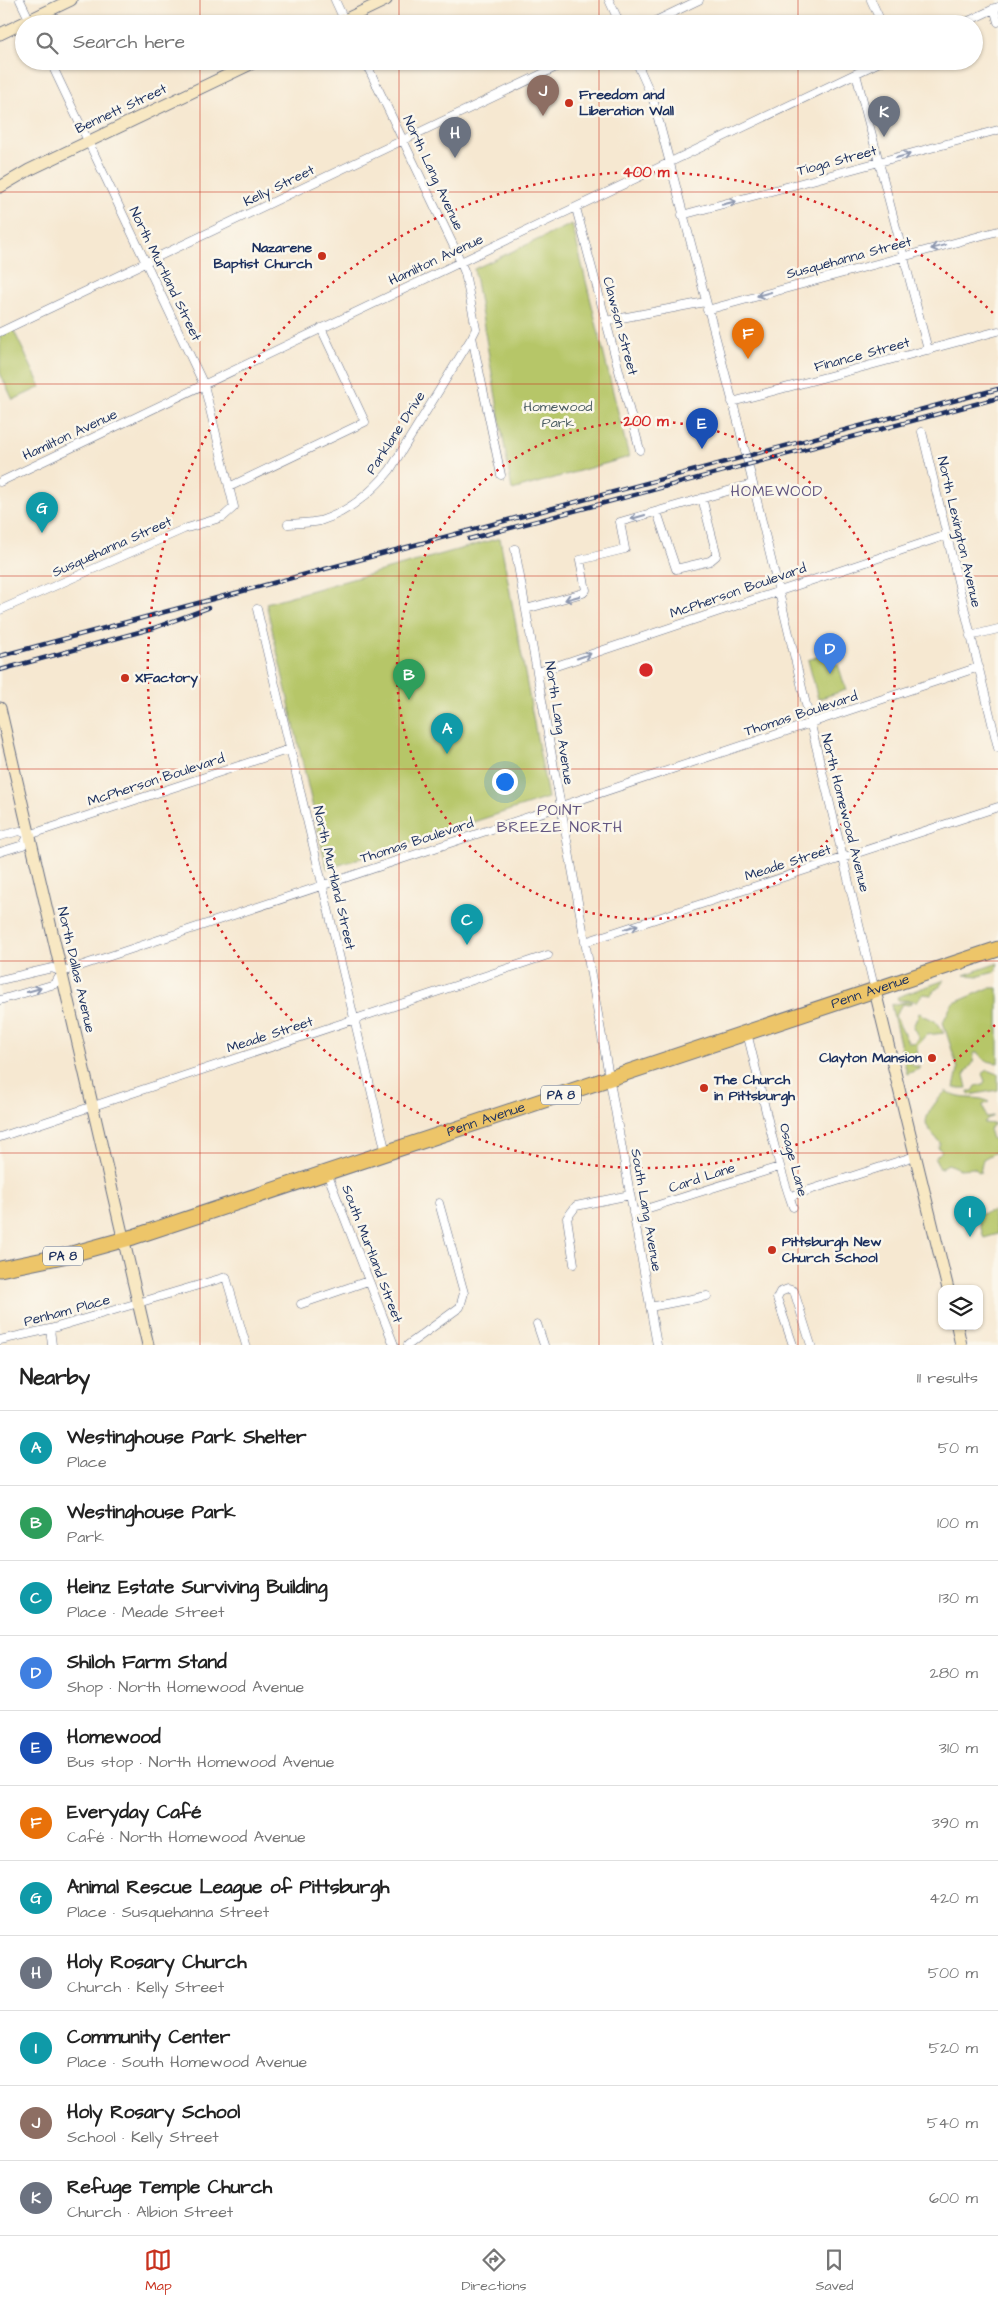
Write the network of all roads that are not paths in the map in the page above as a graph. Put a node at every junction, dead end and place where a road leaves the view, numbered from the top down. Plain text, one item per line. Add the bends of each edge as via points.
1 (20, 0) edge
2 (70, 0) edge
3 (335, 0) edge
4 (386, 0) edge
5 (609, 0) edge
6 (699, 0) edge
7 (871, 0) edge
8 (996, 8) edge
9 (28, 15) edge
10 (43, 15) edge
11 (340, 15) edge
12 (356, 15) edge
13 (616, 15) edge
14 (668, 15) edge
15 (878, 15) edge
16 (981, 15) edge
17 (998, 22) edge
18 (15, 28) edge
19 (0, 34) edge
20 (54, 70) edge
21 (238, 70) edge
22 (369, 70) edge
23 (550, 70) edge
24 (640, 70) edge
25 (864, 70) edge
26 (856, 74) junction
27 (998, 130) edge
28 (403, 140) junction
29 (88, 142) junction
30 (879, 162) junction
31 (668, 163) junction
32 (0, 187) edge
33 (576, 208) junction
34 (682, 215) junction
35 (998, 231) edge
36 (904, 256) junction
37 (461, 262) junction
38 (146, 263) junction
39 (706, 306) junction
40 (606, 321) junction
41 (321, 328) junction
42 (998, 331) edge
43 (0, 332) edge
44 (472, 336) junction
45 (928, 350) junction
46 (204, 385) junction
47 (732, 402) junction
48 (922, 432) dead end
49 (640, 450) dead end
50 (501, 475) dead end
51 (0, 482) edge
52 (752, 484) junction
53 (229, 487) junction
54 (702, 498) junction
55 (234, 507) joint
56 (656, 512) junction
57 (288, 524) dead end
58 (947, 536) junction
59 (516, 549) dead end
60 (778, 591) junction
61 (257, 609) dead end
62 (526, 609) junction
63 (0, 610) edge
64 (998, 630) edge
65 (970, 636) junction
66 (979, 667) junction
67 (538, 672) junction
68 (0, 708) edge
69 (2, 721) edge
70 (810, 724) junction
71 (998, 748) edge
72 (290, 749) junction
73 (560, 807) junction
74 (998, 807) edge
75 (29, 835) junction
76 (0, 836) edge
77 (0, 852) edge
78 (842, 858) junction
79 (322, 886) junction
80 (585, 942) junction
81 (998, 950) edge
82 (548, 955) dead end
83 (62, 972) junction
84 (0, 980) edge
85 (875, 991) junction
86 (0, 1000) edge
87 (354, 1021) junction
88 (748, 1033) junction
89 (609, 1079) junction
90 (93, 1106) junction
91 (0, 1137) edge
92 (386, 1153) junction
93 (915, 1156) junction
94 (779, 1167) junction
95 (327, 1173) junction
96 (630, 1195) junction
97 (794, 1195) dead end
98 (439, 1203) dead end
99 (793, 1207) dead end
100 (633, 1213) junction
101 (124, 1239) junction
102 (574, 1264) dead end
103 (0, 1268) edge
104 (368, 1281) junction
105 (947, 1285) edge
106 (707, 1296) dead end
107 (139, 1304) junction
108 (301, 1304) dead end
109 (650, 1307) junction
110 (537, 1324) dead end
111 (50, 1329) junction
112 (958, 1330) edge
113 (0, 1340) edge
114 (52, 1345) edge
115 (148, 1345) edge
116 (246, 1345) edge
117 (394, 1345) edge
118 (408, 1345) edge
119 (544, 1345) edge
120 (657, 1345) edge
121 (793, 1345) edge
122 (811, 1345) edge
123 (961, 1345) edge

1 - 9 street
2 - 10 main road
3 - 11 street
4 - 12 main road
5 - 13 street
6 - 14 street
7 - 15 street
8 - 16 street
8 - 17 street
18 - 19 main road
20 - 29 street, North Murtland Street
21 - 29 main road, Bennett Street
22 - 28 street, North Lang Avenue
23 - 28 street, Kelly Street
24 - 31 street, North Homewood Avenue via 653,99
25 - 26 street, Hamilton Avenue
26 - 30 street
26 - 31 street, Hamilton Avenue
30 -> 27 street, Tioga Street
28 - 37 street, North Lang Avenue
28 - 38 street, Kelly Street
29 - 32 main road, Bennett Street
29 - 38 street, North Murtland Street
34 -> 30 street, Tioga Street
30 - 36 street
31 - 33 street, Hamilton Avenue
31 - 34 street, North Homewood Avenue
33 - 37 street, Hamilton Avenue
33 - 40 street, Clawson Street
34 - 39 street, North Homewood Avenue
35 -> 36 street, Susquehanna Street
36 -> 39 street, Susquehanna Street
36 - 45 street
37 - 41 street, Hamilton Avenue
37 - 44 street, North Lang Avenue via 476,329
38 - 43 street, Kelly Street
38 - 46 street, North Murtland Street
39 - 40 street, Susquehanna Street
39 - 47 street, North Homewood Avenue
40 - 49 street, Clawson Street
41 - 46 street, Hamilton Avenue
41 - 53 street via 365,422
42 - 45 street, Finance Street
44 - 50 street, North Lang Avenue
44 - 57 street, Parklane Drive via 390,470 377,485 356,503 320,521
45 - 47 street, Finance Street
46 - 51 street, Hamilton Avenue
46 - 53 street, North Murtland Street
47 - 52 street, North Homewood Avenue
48 - 58 street, North Lexington Avenue
52 - 54 street
52 - 60 street, North Homewood Avenue
53 - 55 street, North Murtland Street
54 - 56 street
54 - 56 street via 716,552 710,561 676,569
55 - 63 street, Susquehanna Street via 223,517 184,529
56 -> 62 street via 620,522 626,549 580,560 586,590 583,594
58 - 60 street, McPherson Boulevard
58 - 65 street, North Lexington Avenue
59 - 62 street, North Lang Avenue
67 -> 60 street, McPherson Boulevard
60 - 70 street, North Homewood Avenue
61 - 72 street, North Murtland Street
62 - 67 street, North Lang Avenue
64 - 65 street
65 - 66 street, North Lexington Avenue
66 - 70 street, Thomas Boulevard
66 - 71 street, North Lexington Avenue
67 - 73 street, North Lang Avenue
68 - 69 main road, North Dallas Avenue
69 - 75 main road, North Dallas Avenue
70 - 73 street, Thomas Boulevard
70 - 78 street, North Homewood Avenue
72 - 75 street, McPherson Boulevard
72 - 79 street, North Murtland Street
73 - 79 street, Thomas Boulevard
73 - 80 street, North Lang Avenue
74 - 78 street, Meade Street
75 - 76 street, McPherson Boulevard via 20,831
75 - 77 street, McPherson Boulevard via 23,845
75 - 83 main road, North Dallas Avenue
80 -> 78 street, Meade Street
78 - 85 street, North Homewood Avenue
79 - 83 street, Thomas Boulevard
79 - 87 street, North Murtland Street
80 - 89 street, North Lang Avenue
81 - 85 highway, Penn Avenue / PA 8
82 - 87 street, Meade Street
83 - 84 street, Thomas Boulevard via 52,968
86 -> 83 street, Thomas Boulevard via 56,984
83 - 90 main road, North Dallas Avenue
85 - 88 highway, Penn Avenue / PA 8
85 - 93 main road
87 - 90 street, Meade Street
87 - 92 street, North Murtland Street
88 - 89 highway, Penn Avenue / PA 8
88 - 94 street, Osage Lane
89 - 92 highway, Penn Avenue / PA 8
89 - 96 street, South Lang Avenue
90 - 91 street, Meade Street
90 - 101 main road, North Dallas Avenue
92 - 95 highway, Penn Avenue / PA 8
93 - 97 street
93 - 105 main road
94 - 99 street, Osage Lane
94 - 100 street, Card Lane
95 - 101 highway, Penn Avenue / PA 8
95 - 104 street, South Murtland Street
96 - 100 street, South Lang Avenue
96 - 102 street via 576,1206 567,1218
98 - 118 street via 464,1300 460,1307
100 - 109 street, South Lang Avenue
101 - 103 highway, Penn Avenue / PA 8 via 68,1255
101 - 107 main road, North Dallas Avenue
104 - 108 street
104 - 117 street, South Murtland Street
106 - 109 street
107 - 111 street, Penham Place
107 - 115 main road, North Dallas Avenue
107 - 116 street, Penham Place via 226,1277
109 - 120 street, South Lang Avenue
110 - 119 street
111 - 113 street, Penham Place
111 - 114 street
112 - 123 main road
121 - 122 street via 777,1298 780,1292 788,1289 794,1291

